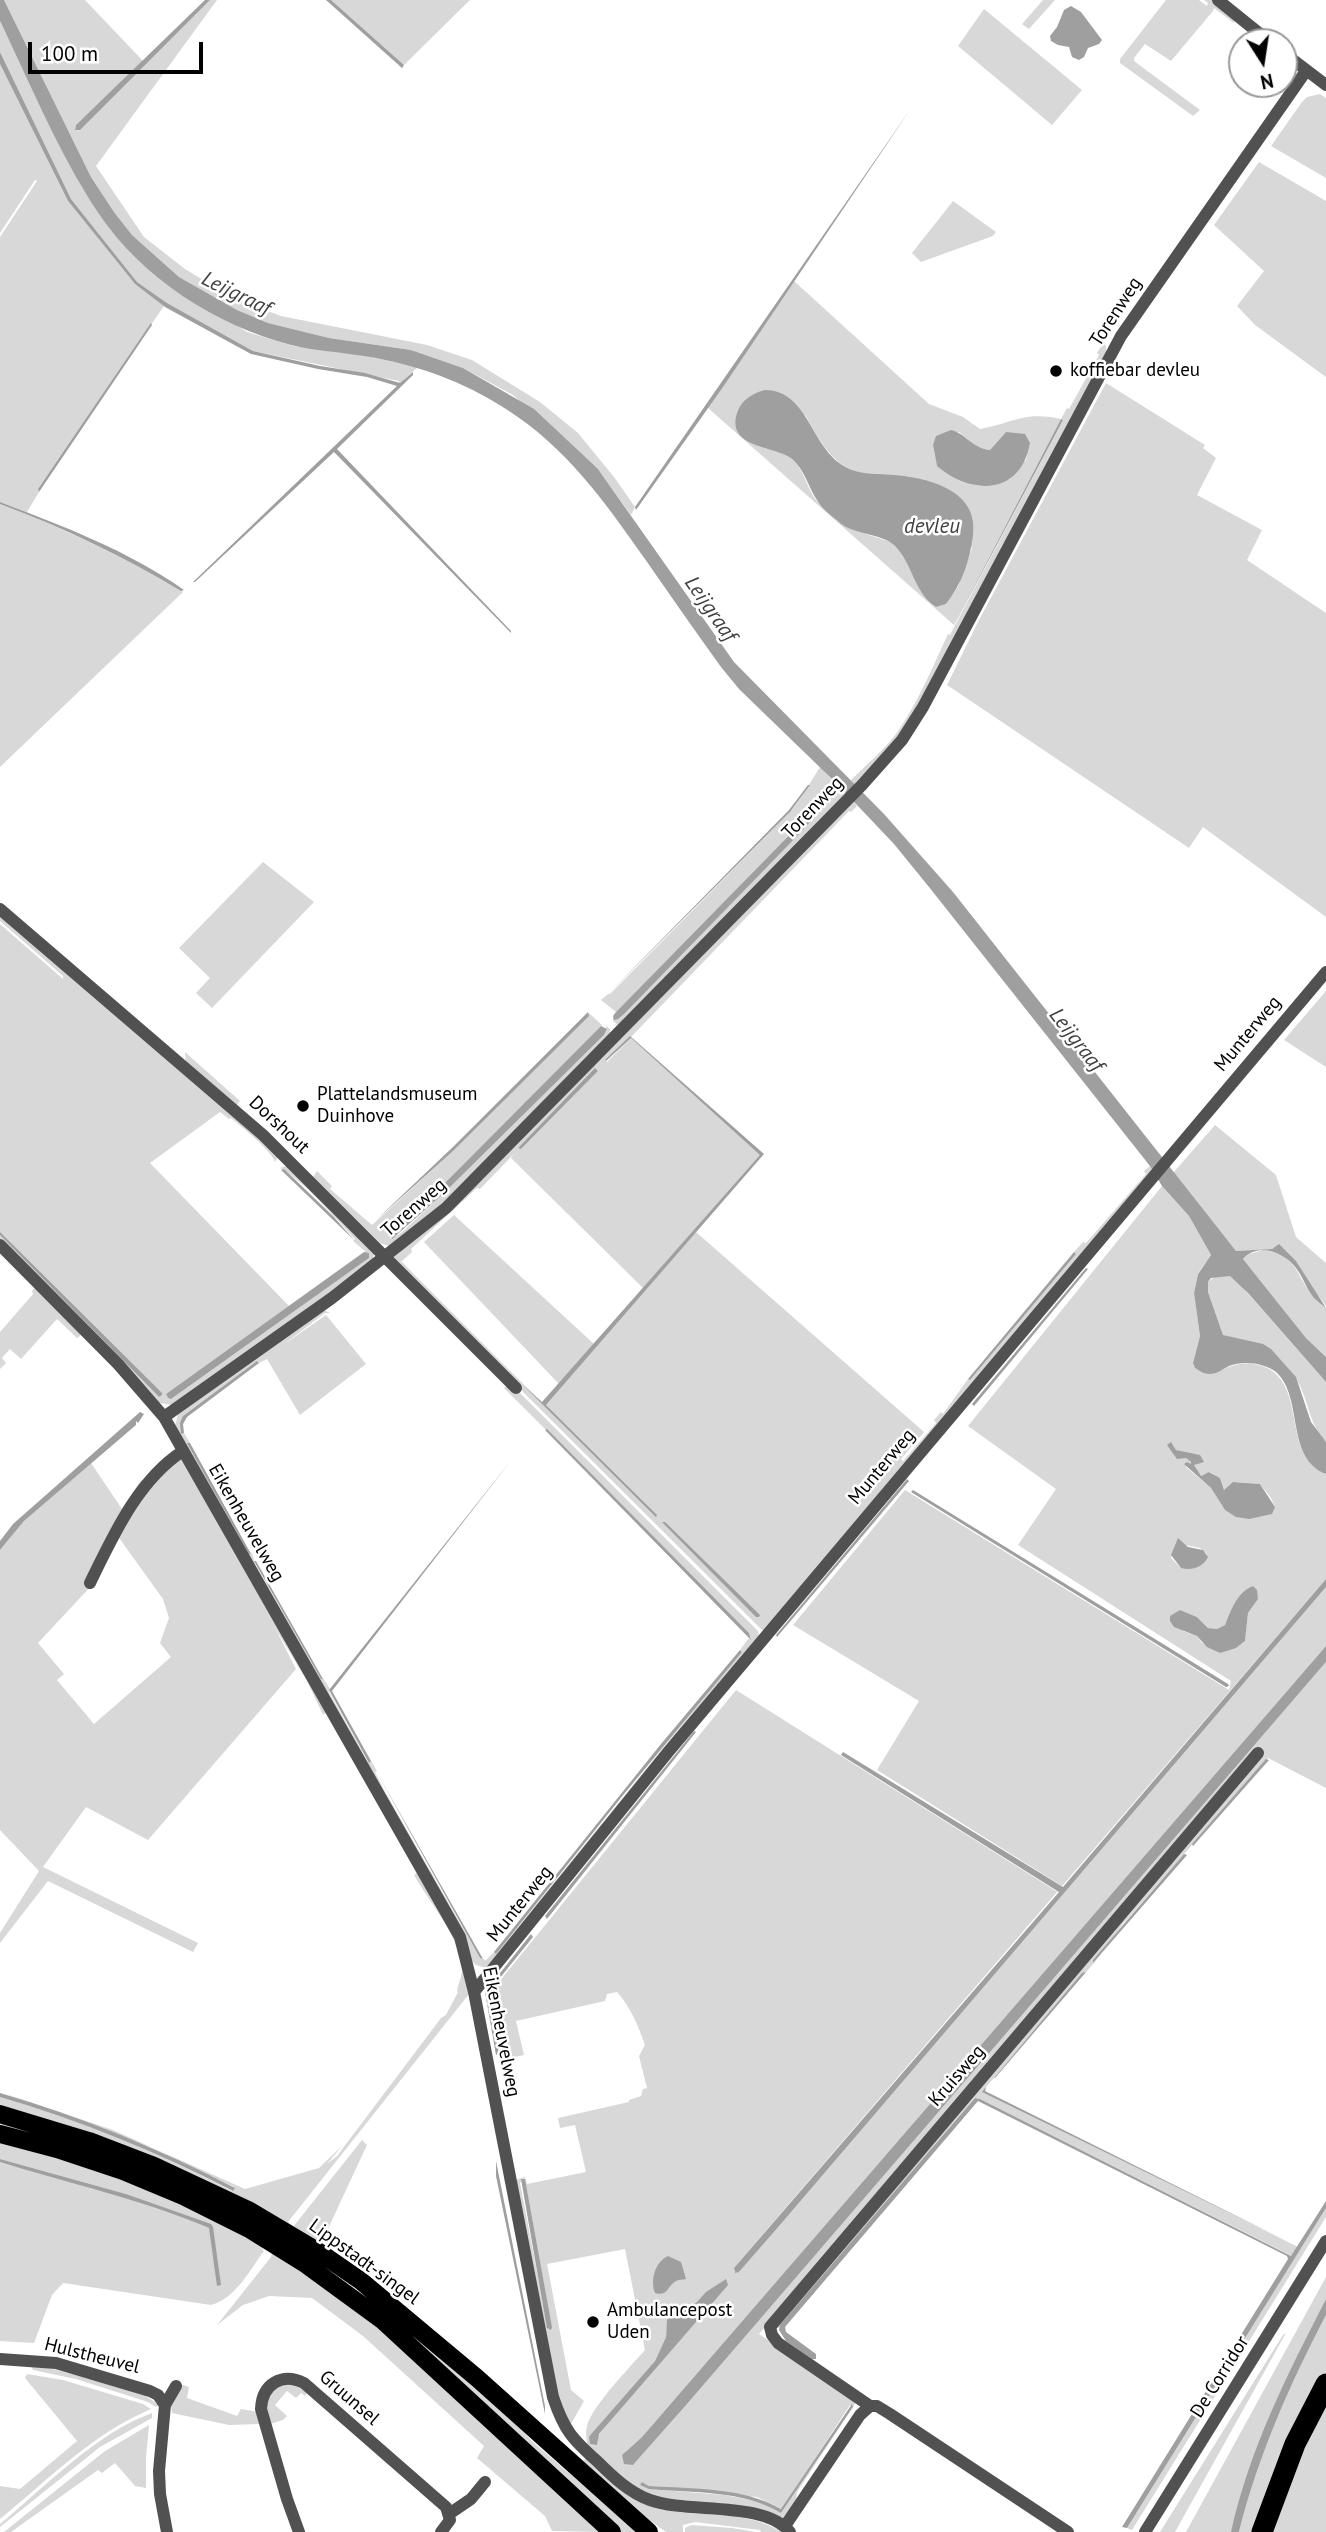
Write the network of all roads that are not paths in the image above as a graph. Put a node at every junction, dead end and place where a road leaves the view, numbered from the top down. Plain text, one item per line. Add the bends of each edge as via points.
1 (1219, 0) edge
2 (1253, 28) edge
3 (1298, 65) edge
4 (1306, 71) junction
5 (1326, 85) edge
6 (0, 909) edge
7 (1326, 972) edge
8 (0, 1245) edge
9 (386, 1258) junction
10 (516, 1388) dead end
11 (164, 1417) junction
12 (183, 1451) junction
13 (90, 1583) dead end
14 (1258, 1753) dead end
15 (474, 1992) junction
16 (0, 2114) edge
17 (0, 2134) edge
18 (1326, 2241) edge
19 (0, 2358) edge
20 (1326, 2384) edge
21 (176, 2386) dead end
22 (165, 2405) junction
23 (870, 2406) junction
24 (485, 2482) dead end
25 (449, 2514) junction
26 (788, 2529) edge
27 (167, 2532) edge
28 (299, 2532) edge
29 (441, 2532) edge
30 (612, 2532) edge
31 (649, 2532) edge
32 (1068, 2532) edge
33 (1145, 2532) edge
34 (1262, 2532) edge

1 - 2 street
3 - 4 street
4 - 5 street
4 - 9 street, Torenweg via 1121,336 902,740 446,1208
6 - 9 street, Dorshout via 254,1127
7 - 15 street, Munterweg via 669,1751
8 - 11 street, Eikenheuvelweg
9 - 10 street, Dorshout
9 - 11 street, Torenweg
11 - 12 street, Eikenheuvelweg
12 - 13 street via 144,1489
12 - 15 street, Eikenheuvelweg via 460,1937
14 - 23 street, Kruisweg via 770,2327 778,2343
15 - 26 street, Eikenheuvelweg via 553,2397 565,2428 630,2490 649,2500 734,2510
16 - 31 main road, Lippstadt-singel via 154,2166 250,2211 318,2252 361,2281 477,2378
17 - 30 main road, Lippstadt-singel via 57,2149 164,2188 232,2219 303,2263 382,2320
18 - 33 street, De Corridor
19 - 22 street, Hulstheuvel via 84,2370 150,2391
20 - 34 highway via 1295,2444
21 - 22 street
22 - 27 street via 159,2471
23 - 26 street
23 - 32 street, Kruisweg via 890,2414
24 - 25 street
25 - 28 street, Gruunsel via 304,2383 287,2378 270,2384 261,2409
25 - 29 street

